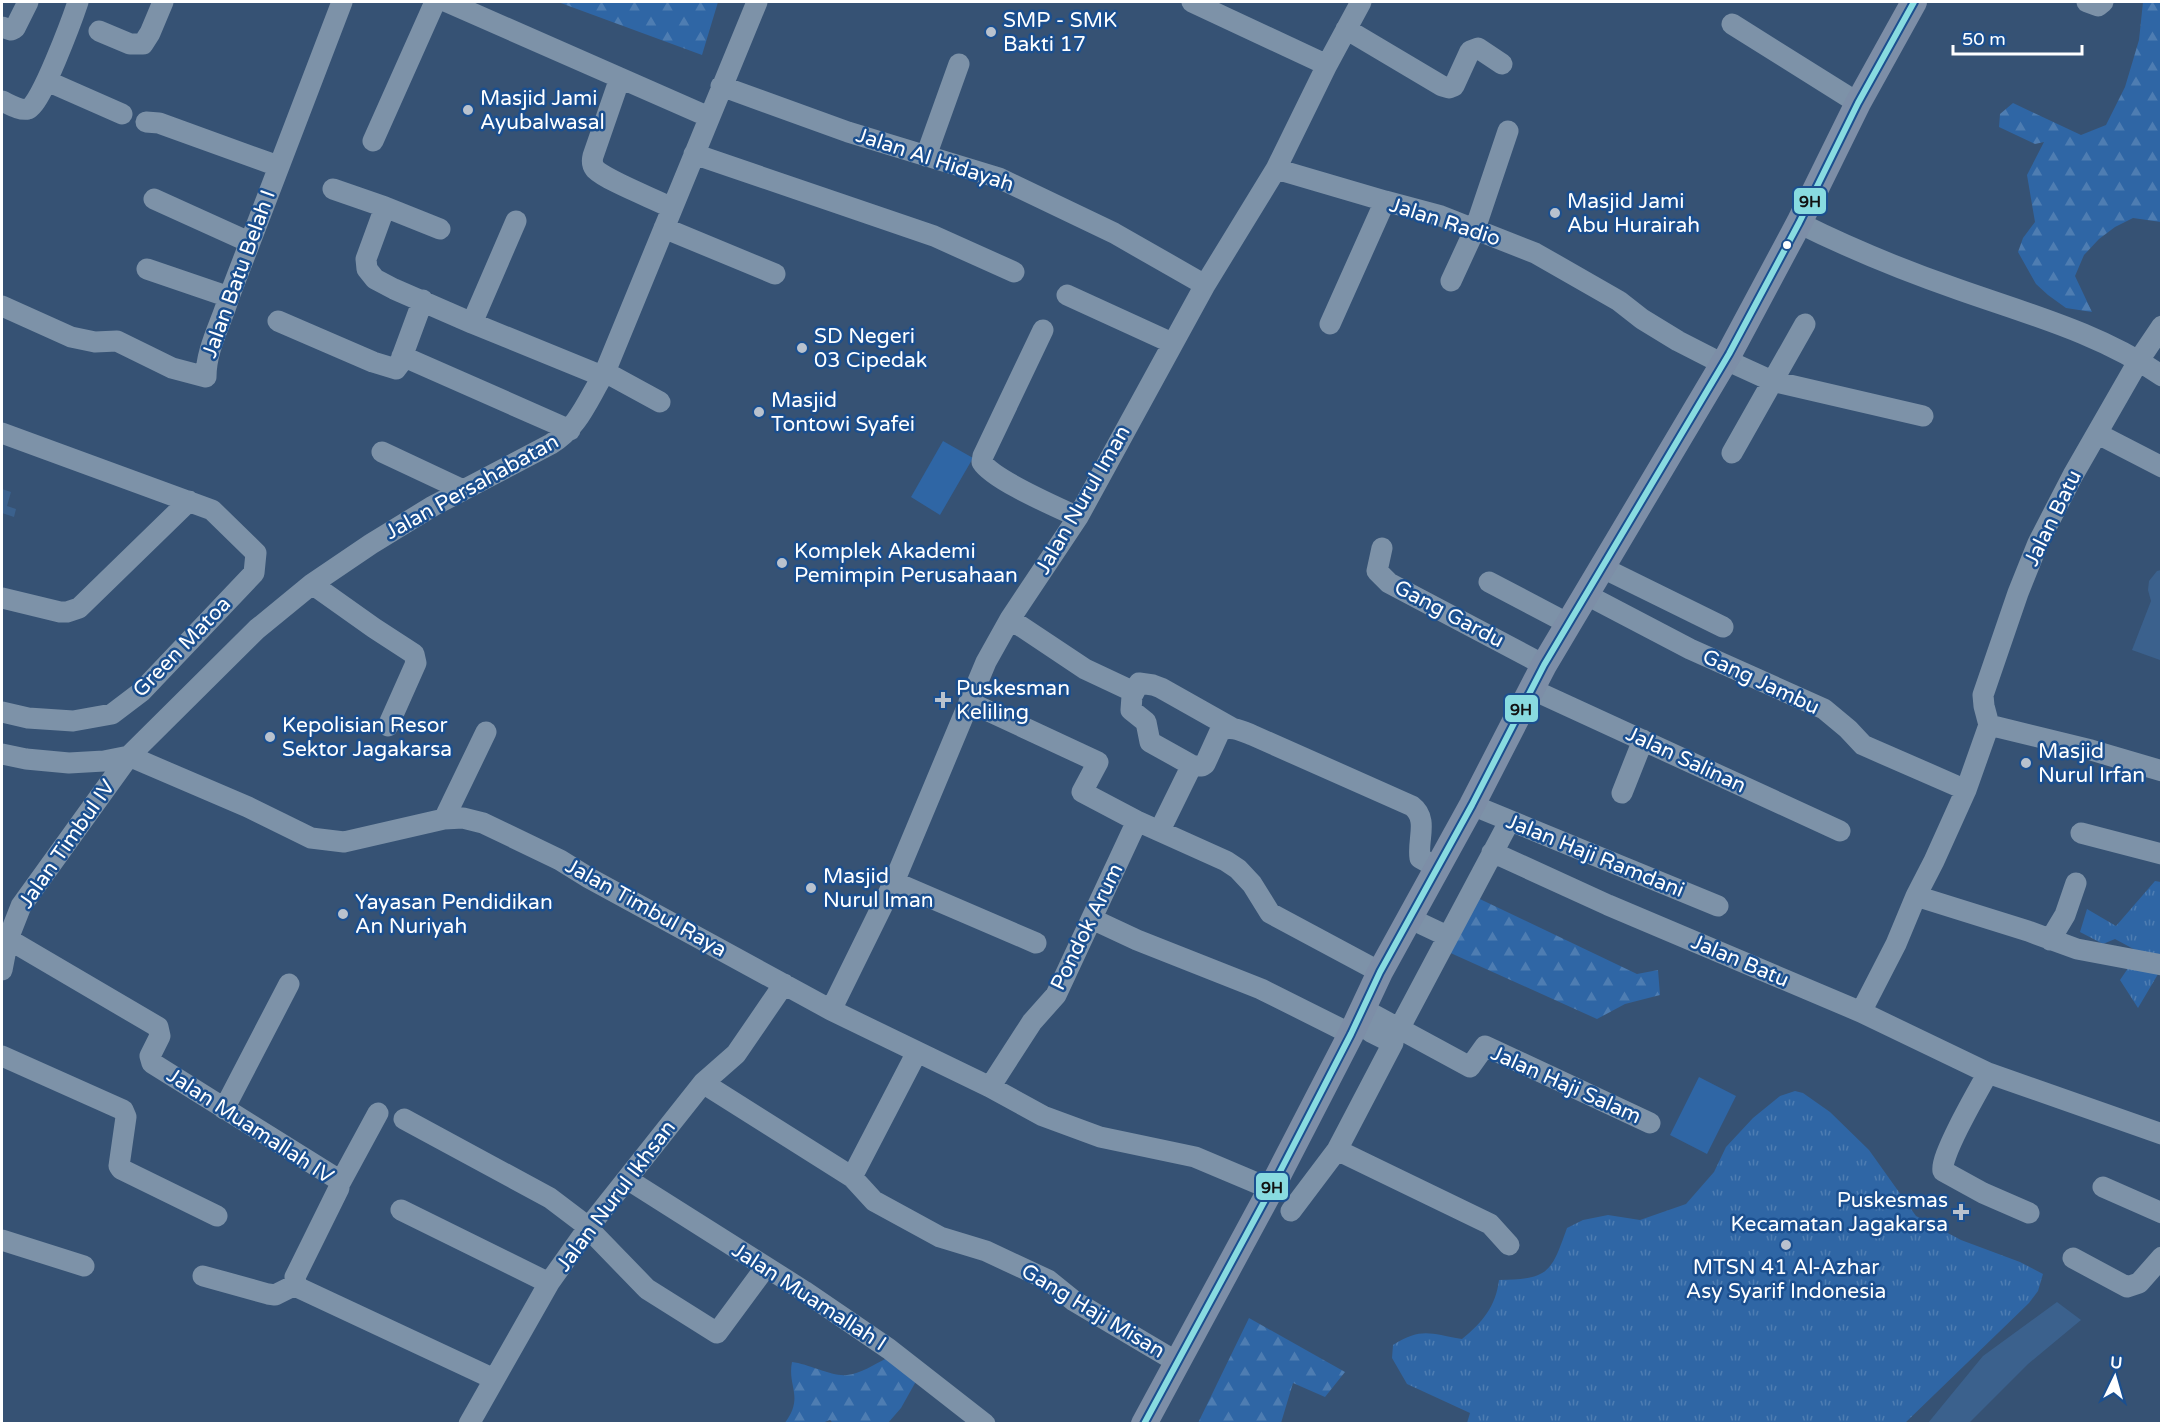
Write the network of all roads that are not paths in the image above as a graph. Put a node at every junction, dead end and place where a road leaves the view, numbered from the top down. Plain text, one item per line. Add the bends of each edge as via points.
1 (28, 2) edge
2 (78, 2) edge
3 (163, 2) edge
4 (342, 2) edge
5 (435, 2) edge
6 (447, 2) edge
7 (757, 2) edge
8 (1192, 2) edge
9 (1361, 2) edge
10 (1914, 2) edge
11 (2087, 2) edge
12 (2103, 2) edge
13 (1732, 24) dead end
14 (2, 27) edge
15 (1346, 29) junction
16 (99, 31) dead end
17 (958, 64) dead end
18 (1502, 64) dead end
19 (1327, 65) junction
20 (620, 78) junction
21 (47, 81) junction
22 (721, 86) junction
23 (2, 101) edge
24 (1858, 103) junction
25 (122, 114) dead end
26 (709, 117) junction
27 (146, 122) dead end
28 (1508, 131) dead end
29 (373, 141) dead end
30 (694, 154) junction
31 (926, 156) junction
32 (272, 163) junction
33 (1276, 169) junction
34 (333, 189) dead end
35 (154, 199) dead end
36 (1385, 201) junction
37 (385, 207) junction
38 (672, 208) junction
39 (516, 221) dead end
40 (664, 228) junction
41 (440, 229) dead end
42 (1474, 229) junction
43 (1810, 229) junction
44 (249, 242) junction
45 (147, 269) dead end
46 (1014, 272) dead end
47 (775, 274) dead end
48 (1451, 281) dead end
49 (1205, 285) junction
50 (1067, 295) dead end
51 (229, 297) junction
52 (423, 300) junction
53 (2, 306) edge
54 (278, 321) dead end
55 (472, 323) junction
56 (1330, 324) dead end
57 (1805, 324) dead end
58 (2162, 326) edge
59 (1043, 330) dead end
60 (1172, 343) junction
61 (402, 356) junction
62 (2139, 360) junction
63 (1734, 365) junction
64 (604, 374) junction
65 (2162, 376) edge
66 (1772, 381) junction
67 (660, 402) dead end
68 (1923, 416) dead end
69 (570, 430) junction
70 (2, 433) edge
71 (2098, 434) junction
72 (382, 452) dead end
73 (1732, 453) dead end
74 (2162, 467) edge
75 (150, 487) junction
76 (463, 489) junction
77 (189, 501) junction
78 (212, 510) junction
79 (1078, 517) junction
80 (1382, 548) dead end
81 (1612, 573) junction
82 (1489, 582) dead end
83 (312, 584) junction
84 (2, 598) edge
85 (1595, 599) junction
86 (1010, 619) junction
87 (1567, 623) junction
88 (1723, 627) dead end
89 (1544, 665) junction
90 (1134, 692) junction
91 (1542, 695) junction
92 (969, 702) junction
93 (2, 712) edge
94 (1989, 725) junction
95 (388, 726) dead end
96 (1232, 728) junction
97 (486, 732) dead end
98 (1643, 740) junction
99 (2, 754) edge
100 (129, 756) junction
101 (1193, 766) junction
102 (2162, 771) edge
103 (1965, 790) junction
104 (1622, 793) dead end
105 (1494, 814) junction
106 (444, 819) junction
107 (1137, 821) junction
108 (1160, 830) junction
109 (1840, 831) dead end
110 (2081, 833) dead end
111 (1492, 852) junction
112 (2162, 854) edge
113 (1438, 868) junction
114 (894, 882) junction
115 (2076, 883) dead end
116 (1916, 896) junction
117 (1718, 906) dead end
118 (1092, 919) junction
119 (1430, 928) junction
120 (2049, 940) junction
121 (6, 941) edge
122 (1036, 943) dead end
123 (2162, 965) edge
124 (2, 970) edge
125 (1380, 972) junction
126 (289, 984) dead end
127 (784, 984) junction
128 (831, 1010) junction
129 (1861, 1012) junction
130 (1377, 1027) junction
131 (917, 1052) junction
132 (2, 1056) edge
133 (1988, 1073) junction
134 (703, 1083) junction
135 (990, 1088) junction
136 (224, 1109) junction
137 (378, 1113) dead end
138 (404, 1119) dead end
139 (1650, 1123) dead end
140 (2160, 1127) edge
141 (1337, 1150) junction
142 (852, 1176) junction
143 (627, 1179) junction
144 (340, 1183) junction
145 (2103, 1187) dead end
146 (1271, 1189) junction
147 (401, 1210) dead end
148 (1291, 1211) dead end
149 (2029, 1213) dead end
150 (2162, 1213) edge
151 (217, 1216) dead end
152 (588, 1228) junction
153 (2, 1240) edge
154 (1509, 1245) dead end
155 (2162, 1257) edge
156 (2073, 1258) dead end
157 (84, 1266) dead end
158 (765, 1268) junction
159 (203, 1276) dead end
160 (549, 1283) junction
161 (295, 1285) junction
162 (1178, 1362) junction
163 (494, 1379) junction
164 (472, 1423) edge
165 (985, 1424) edge
166 (1144, 1424) edge

1 - 14 street via 15,28
2 - 21 street
3 - 16 street via 143,44 130,44
4 - 32 street, Jalan Batu Belah I
5 - 29 street
6 - 20 street
7 - 22 street, Jalan Persahabatan
8 - 19 street
9 - 15 street
10 - 24 main road
11 - 12 street via 2098,6
13 - 24 street
15 - 18 street via 1449,88 1454,86 1474,49
15 - 19 street
17 - 31 street
19 - 33 street
20 - 26 street
20 - 38 street via 593,156 594,168
21 - 23 street via 31,108 21,109
21 - 25 street
22 - 26 street, Jalan Persahabatan
22 - 31 street, Jalan Al Hidayah
24 - 43 main road
26 - 30 street, Jalan Persahabatan
27 - 32 street via 159,123
28 - 42 street
30 - 38 street, Jalan Persahabatan
30 - 46 street via 934,236
31 - 49 street, Jalan Al Hidayah via 999,178 1114,233
32 - 44 street, Jalan Batu Belah I
33 - 36 street, Jalan Radio
33 - 49 street
34 - 37 street
35 - 44 street
36 - 42 street, Jalan Radio
36 - 56 street
37 - 41 street
37 - 52 street via 366,259 368,269 375,279
38 - 40 street, Jalan Persahabatan
39 - 55 street
40 - 47 street
40 - 64 street, Jalan Persahabatan
42 - 48 street
42 - 63 street, Jalan Radio via 1535,253 1619,301 1668,335
43 - 62 street
43 - 63 main road
44 - 51 street, Jalan Batu Belah I
45 - 51 street
49 - 60 street, Jalan Nurul Iman
50 - 60 street
51 - 53 street, Jalan Batu Belah I via 209,352 206,377 172,368 117,341 71,338
52 - 55 street
52 - 61 street
54 - 61 street via 392,369
55 - 64 street
57 - 66 street
58 - 62 street, Jalan Batu
59 - 79 street via 982,462 985,468 1012,484
60 - 79 street, Jalan Nurul Iman
61 - 69 street
62 - 65 street
62 - 71 street, Jalan Batu
63 - 66 street, Jalan Radio
63 - 81 main road
64 - 67 street
64 - 69 street, Jalan Persahabatan
66 - 68 street, Jalan Radio
66 - 73 street
69 - 76 street, Jalan Persahabatan via 551,444
70 - 75 street, Green Matoa
71 - 74 street
71 - 94 street, Jalan Batu via 2038,543 2018,592 1983,695
72 - 76 street
75 - 77 street, Green Matoa
75 - 78 street via 160,481 208,498
76 - 83 street, Jalan Persahabatan
77 - 78 street, Green Matoa
77 - 84 street via 79,608 60,612
78 - 93 street, Green Matoa via 256,553 255,573 141,692 112,714 73,721
79 - 86 street, Jalan Nurul Iman
80 - 89 street, Gang Gardu via 1377,571 1389,583
81 - 85 main road
81 - 88 street
82 - 87 street
83 - 95 street via 414,654 416,663
83 - 100 street, Jalan Persahabatan via 257,629
85 - 87 main road
85 - 103 street, Gang Jambu via 1690,649 1824,709 1863,745
86 - 90 street via 1085,669
86 - 92 street, Jalan Nurul Iman
87 - 89 main road
89 - 91 main road
90 - 96 street via 1139,683 1153,685
90 - 101 street via 1131,710 1146,722 1150,742
91 - 98 street, Jalan Salinan
91 - 105 main road
92 - 107 street via 1098,762 1082,792
92 - 114 street, Jalan Nurul Iman
94 - 102 street
94 - 103 street
96 - 101 street via 1222,728 1205,764
96 - 113 street via 1409,804 1421,818 1420,858
97 - 106 street
98 - 104 street
98 - 109 street, Jalan Salinan
99 - 100 street via 69,763
100 - 106 street, Jalan Timbul Raya via 311,838 344,842
100 - 121 street, Jalan Timbul IV via 21,906
101 - 108 street
103 - 116 street
105 - 111 street
105 - 113 main road
105 - 117 street, Jalan Haji Ramdani
106 - 127 street, Jalan Timbul Raya via 483,823 560,860
107 - 108 street
107 - 118 street, Pondok Arum
108 - 125 street via 1238,869 1270,913
110 - 112 street
111 - 119 street
111 - 129 street, Jalan Batu
113 - 119 main road
114 - 122 street
114 - 128 street, Jalan Nurul Iman
115 - 120 street via 2065,915
116 - 120 street
116 - 129 street
118 - 130 street via 1261,989
118 - 135 street, Pondok Arum via 1056,995 1032,1022
119 - 125 main road
119 - 130 street
120 - 123 street
121 - 124 street, Jalan Timbul IV
121 - 136 street, Jalan Muamallah IV via 158,1027 160,1036 150,1056 152,1063
125 - 130 main road
126 - 136 street
127 - 128 street, Jalan Timbul Raya
127 - 134 street, Jalan Nurul Ikhsan via 736,1054
128 - 131 street, Jalan Timbul Raya
129 - 133 street, Jalan Batu
130 - 139 street, Jalan Haji Salam via 1470,1067 1485,1046
130 - 141 street
130 - 146 main road
131 - 135 street, Jalan Timbul Raya
131 - 142 street
132 - 151 street via 123,1110 126,1117 121,1169
133 - 140 street, Jalan Batu
133 - 149 street via 1941,1166 1943,1172
134 - 142 street, Gang Haji Misan
134 - 143 street, Jalan Nurul Ikhsan
135 - 146 street, Jalan Timbul Raya via 1043,1116 1100,1137 1194,1157
136 - 144 street, Jalan Muamallah IV via 310,1160
137 - 144 street
138 - 152 street via 550,1198
141 - 148 street
141 - 154 street via 1490,1224
142 - 162 street, Gang Haji Misan via 874,1201 940,1237 986,1251 1048,1280 1074,1301
143 - 152 street, Jalan Nurul Ikhsan
143 - 158 street, Jalan Muamallah I
144 - 161 street, Jalan Muamallah IV via 295,1277
145 - 150 street
146 - 162 main road
147 - 160 street
152 - 158 street via 647,1289 717,1333
152 - 160 street, Jalan Nurul Ikhsan
153 - 157 street
155 - 156 street via 2139,1283 2127,1287
158 - 165 street, Jalan Muamallah I via 889,1349
159 - 161 street via 275,1295
160 - 163 street, Jalan Nurul Ikhsan
161 - 163 street
162 - 166 main road
163 - 164 street, Jalan Nurul Ikhsan

